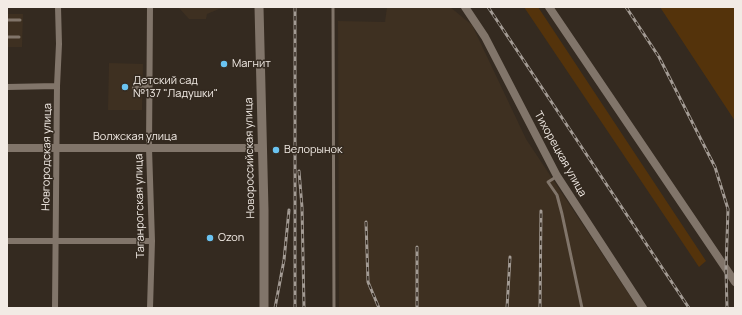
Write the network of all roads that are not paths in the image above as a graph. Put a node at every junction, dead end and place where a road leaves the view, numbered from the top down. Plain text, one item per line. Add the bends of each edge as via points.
1 (58, 7) edge
2 (150, 7) edge
3 (259, 7) edge
4 (333, 7) edge
5 (465, 7) edge
6 (549, 7) edge
7 (7, 20) edge
8 (20, 20) dead end
9 (7, 37) edge
10 (19, 37) dead end
11 (57, 86) junction
12 (7, 87) edge
13 (150, 87) junction
14 (134, 88) dead end
15 (7, 148) edge
16 (57, 148) junction
17 (149, 148) junction
18 (262, 148) junction
19 (557, 176) junction
20 (7, 241) edge
21 (152, 241) junction
22 (56, 242) junction
23 (735, 282) edge
24 (55, 308) edge
25 (150, 308) edge
26 (264, 308) edge
27 (334, 308) edge
28 (582, 308) edge
29 (643, 308) edge

1 - 11 street, Новгородская улица
2 - 13 street, Таганрогская улица
3 - 18 main road, Новороссийская улица
4 - 27 lane
5 - 19 street, Тихорецкая улица via 485,37
6 - 23 street
7 - 8 lane
9 - 10 lane
11 - 12 street
11 - 16 street, Новгородская улица
13 - 14 street
13 - 17 street, Таганрогская улица
15 - 16 street, Волжская улица
16 - 17 street, Волжская улица
16 - 22 street, Новгородская улица
17 - 18 street, Волжская улица
17 - 21 street, Таганрогская улица
18 - 26 main road, Новороссийская улица
19 - 28 lane via 548,182 557,195
19 - 29 street, Тихорецкая улица
20 - 22 street
21 - 22 street
21 - 25 street, Таганрогская улица
22 - 24 street, Новгородская улица

